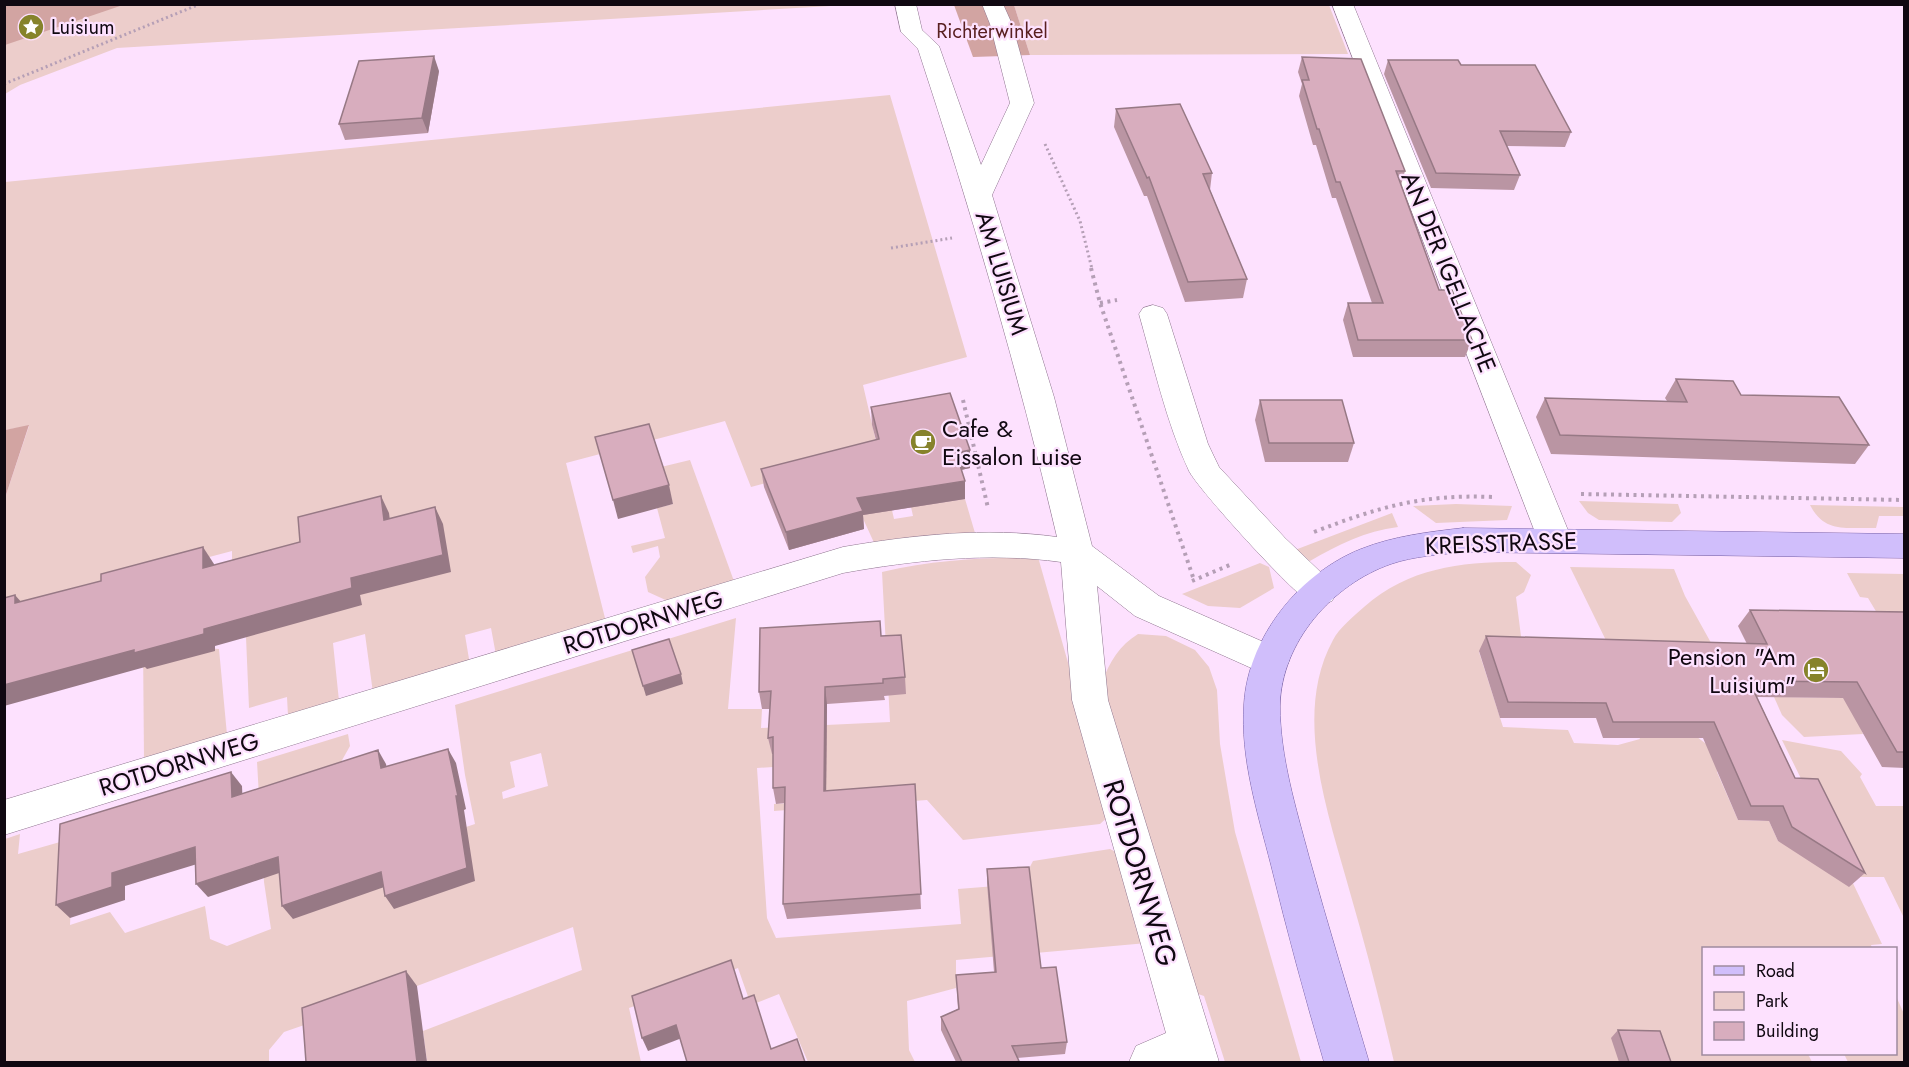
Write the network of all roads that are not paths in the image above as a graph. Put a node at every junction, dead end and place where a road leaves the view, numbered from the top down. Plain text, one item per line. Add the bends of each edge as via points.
1 (905, 4) edge
2 (992, 4) edge
3 (1342, 4) edge
4 (979, 195) junction
5 (1153, 314) dead end
6 (1555, 540) junction
7 (1905, 546) edge
8 (1077, 552) junction
9 (1320, 592) junction
10 (1271, 661) junction
11 (1090, 700) joint
12 (4, 818) edge
13 (1195, 1054) edge
14 (1152, 1062) edge
15 (1346, 1062) edge

1 - 4 street, AM LUISIUM via 912,32 928,45
2 - 4 street via 1022,103
3 - 6 street, AN DER IGELLACHE
4 - 8 street, AM LUISIUM via 1039,397
5 - 9 street via 1193,444 1206,473
6 - 7 main road, KREISSTRASSE
6 - 9 main road, KREISSTRASSE via 1463,540 1409,546 1369,559
8 - 10 street, ROTDORNWEG via 1147,606
8 - 11 street, AM LUISIUM
8 - 12 street, ROTDORNWEG via 995,544 888,552 843,560
9 - 10 main road, KREISSTRASSE via 1284,633
10 - 15 main road, KREISSTRASSE via 1262,702 1264,756
11 - 13 street, ROTDORNWEG
13 - 14 street, ROTDORNWEG

